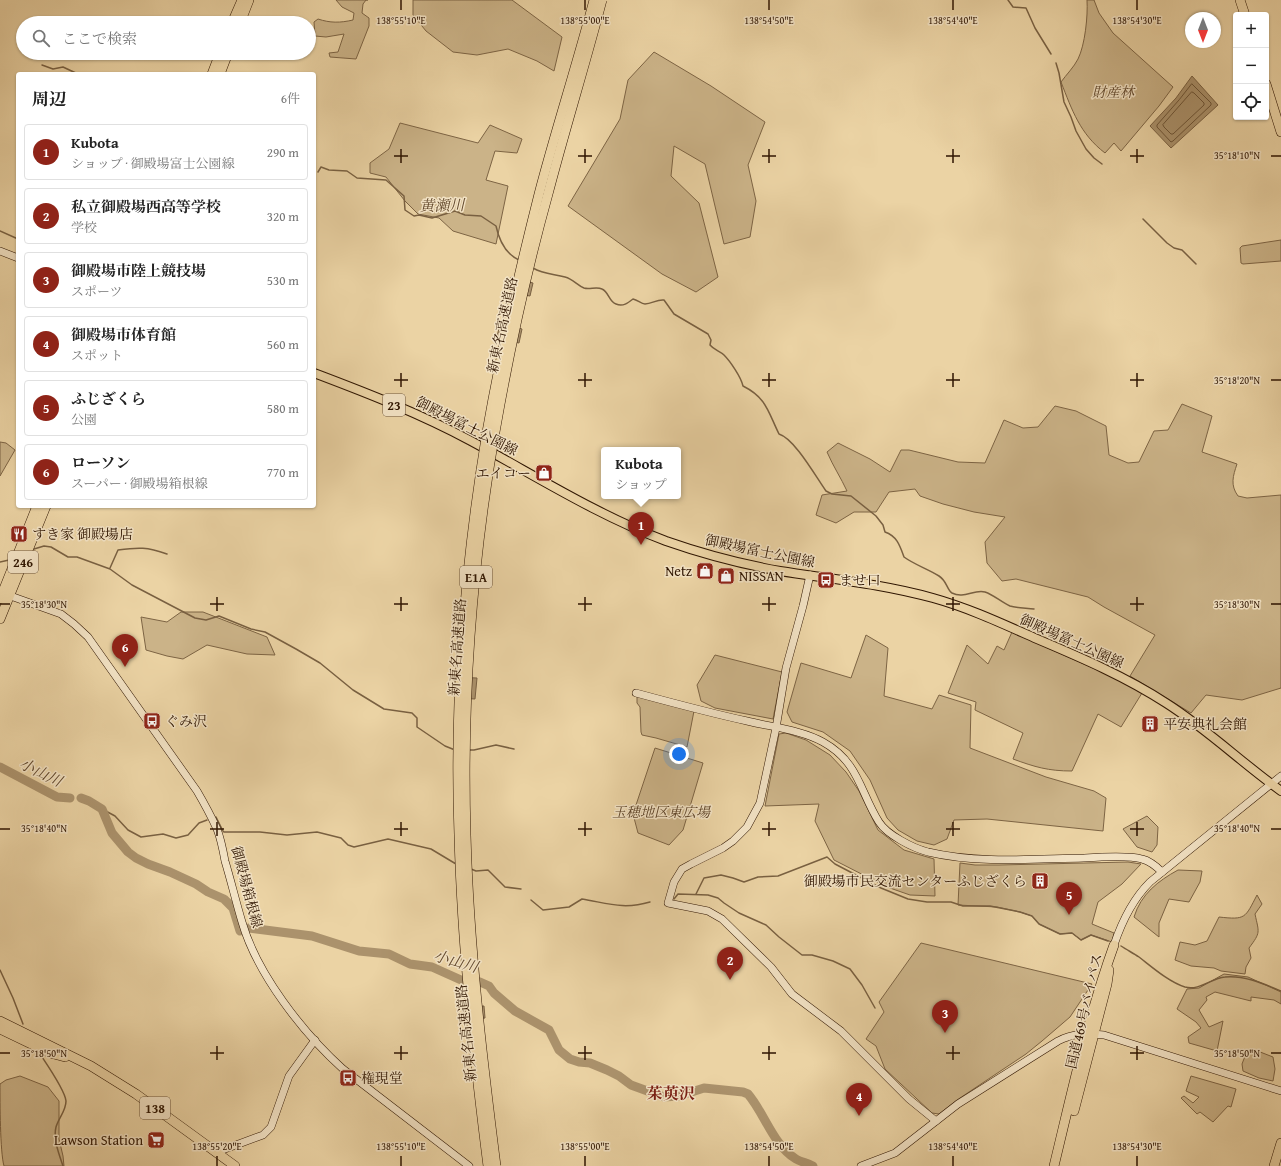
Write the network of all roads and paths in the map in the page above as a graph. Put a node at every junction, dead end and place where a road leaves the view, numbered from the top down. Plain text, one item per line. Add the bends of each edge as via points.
1 (242, 0) edge
2 (249, 0) edge
3 (594, 0) edge
4 (602, 0) edge
5 (1240, 0) edge
6 (1244, 12) edge
7 (235, 16) edge
8 (243, 16) edge
9 (217, 60) edge
10 (225, 60) edge
11 (213, 72) edge
12 (221, 72) edge
13 (1269, 94) edge
14 (1281, 132) edge
15 (0, 251) edge
16 (16, 257) edge
17 (316, 374) edge
18 (36, 508) edge
19 (45, 508) edge
20 (810, 575) junction
21 (3, 595) edge
22 (0, 619) edge
23 (636, 693) dead end
24 (776, 728) junction
25 (1281, 776) edge
26 (1271, 784) junction
27 (1281, 791) edge
28 (1162, 872) junction
29 (1114, 945) joint
30 (0, 1021) edge
31 (0, 1029) edge
32 (1090, 1034) junction
33 (315, 1040) junction
34 (91, 1066) junction
35 (1281, 1091) edge
36 (936, 1122) junction
37 (1281, 1143) edge
38 (218, 1152) junction
39 (1057, 1165) edge
40 (235, 1166) edge
41 (469, 1166) edge
42 (488, 1166) edge
43 (496, 1166) edge
44 (861, 1166) edge
45 (1274, 1166) edge

1 - 7 highway
2 - 8 highway
3 - 42 highway, 新東名高速道路 / E1A, bridge via 540,192 508,328 479,484 465,616 458,734 458,832 472,1028
4 - 43 highway, 新東名高速道路 / E1A, bridge via 516,322 494,435 472,616 466,733 466,832 479,1027
5 - 6 highway
9 - 11 highway
10 - 12 highway
13 - 14 highway
15 - 16 street
17 - 20 main road, 御殿場富士公園線 / 23 via 441,425 561,492 638,530 672,543 749,565
18 - 21 highway, 246
19 - 21 highway, 246
20 - 24 street via 786,668
20 - 26 main road, 御殿場富士公園線 / 23 via 874,584 933,598 989,618 1098,665 1141,688 1192,721
21 - 22 highway, 246
21 - 33 street, 御殿場箱根線 via 61,614 88,637 197,791 214,822 250,945 273,987
23 - 24 street
24 - 28 street via 806,735 838,752 852,768 880,824 906,843 926,851 974,859 1141,858 1153,863
24 - 36 street via 760,803 749,823 723,848 682,869 674,882 668,902 708,911 722,919 771,967 792,994 841,1031 909,1099
25 - 26 street
26 - 27 main road, 御殿場富士公園線 / 23
26 - 28 street
28 - 29 street via 1134,900 1126,913
29 - 32 highway, 国道469号バイパス via 1107,984
30 - 34 highway, 138
31 - 34 highway, 138 via 50,1052
32 - 35 street via 1104,1035
32 - 36 street via 1072,1035 1058,1041 958,1104
32 - 39 highway, 国道469号バイパス
33 - 38 street via 289,1076 271,1127 263,1135
33 - 41 street, 御殿場箱根線 via 343,1068
34 - 38 highway, 138 via 136,1094
36 - 44 street via 895,1153
37 - 45 highway
38 - 40 highway, 138

